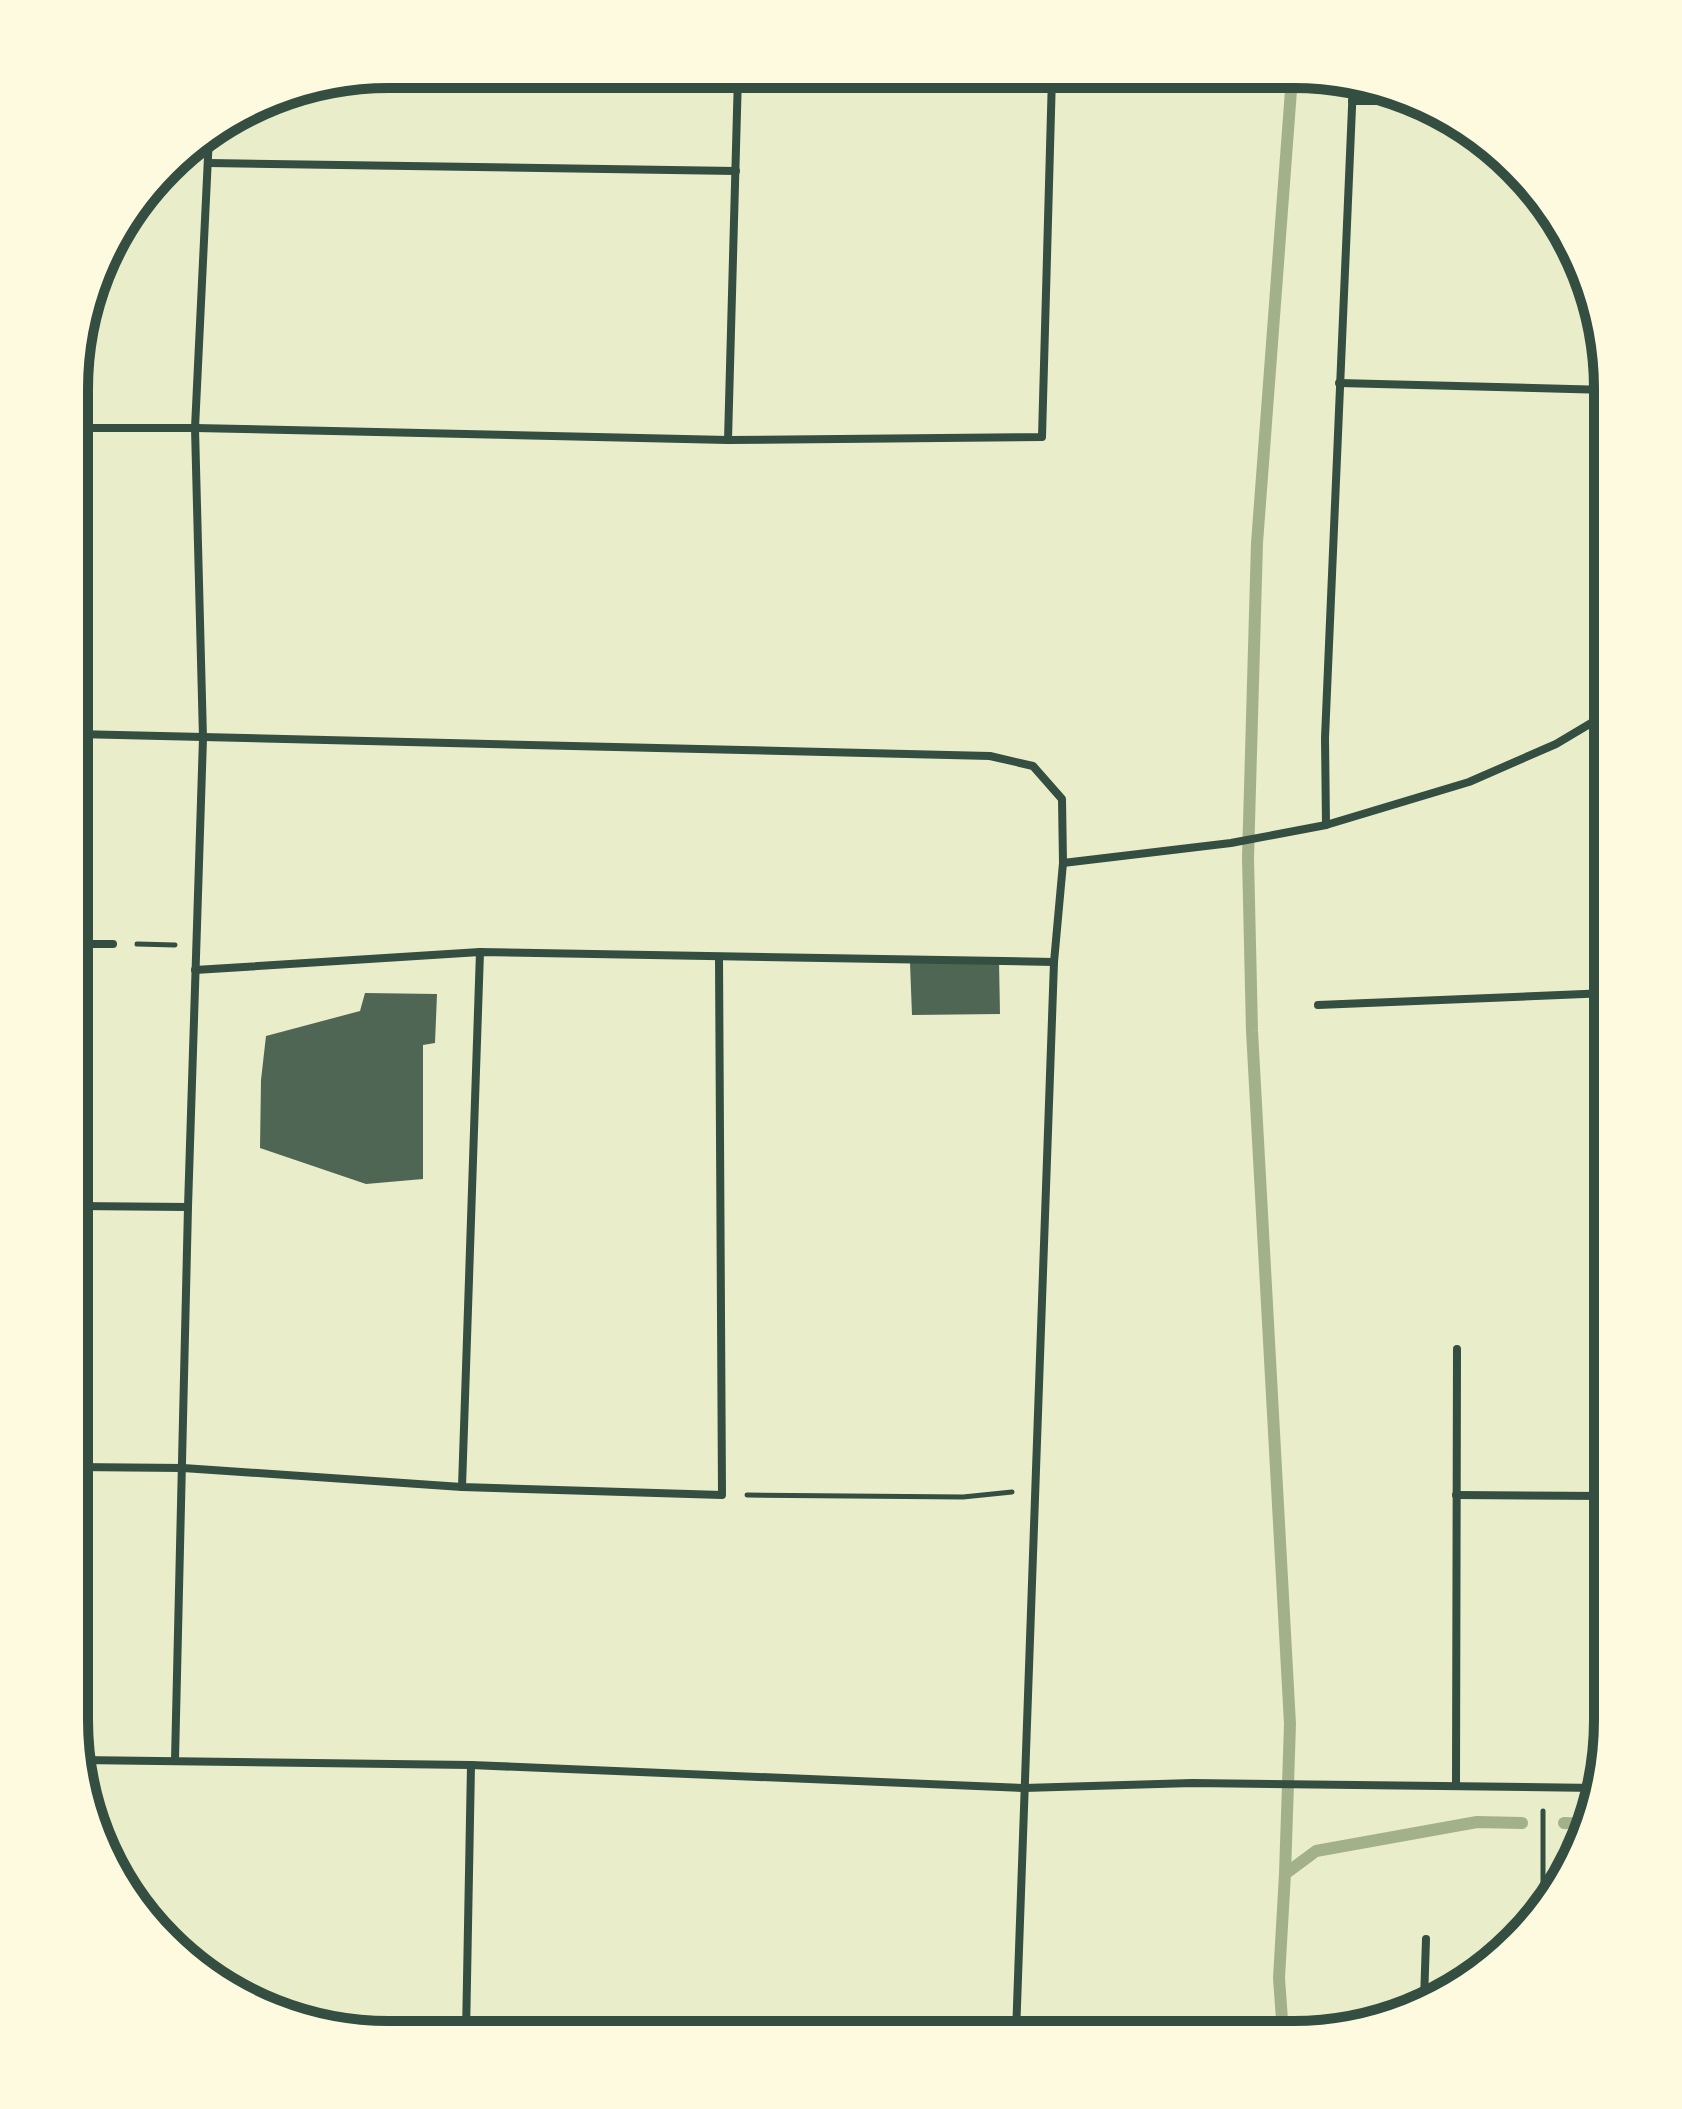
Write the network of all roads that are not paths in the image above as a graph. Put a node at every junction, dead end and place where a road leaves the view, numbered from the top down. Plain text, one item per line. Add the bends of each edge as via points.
1 (738, 88) edge
2 (1052, 88) edge
3 (1352, 94) edge
4 (1352, 101) junction
5 (1380, 101) edge
6 (209, 148) edge
7 (209, 163) junction
8 (736, 171) junction
9 (1339, 383) junction
10 (1594, 390) edge
11 (88, 428) edge
12 (195, 428) junction
13 (728, 440) junction
14 (1594, 721) edge
15 (88, 734) edge
16 (203, 738) junction
17 (1326, 825) junction
18 (1063, 863) junction
19 (88, 944) edge
20 (113, 944) road end
21 (480, 952) junction
22 (719, 957) junction
23 (1054, 962) junction
24 (195, 970) junction
25 (1594, 994) edge
26 (1318, 1005) dead end
27 (88, 1206) edge
28 (188, 1207) junction
29 (1457, 1349) dead end
30 (88, 1467) edge
31 (183, 1468) junction
32 (462, 1487) junction
33 (1456, 1495) junction
34 (1594, 1496) edge
35 (91, 1760) edge
36 (175, 1760) junction
37 (471, 1765) junction
38 (1456, 1785) junction
39 (1024, 1788) junction
40 (1586, 1788) edge
41 (1426, 1939) dead end
42 (1424, 1991) edge
43 (466, 2021) edge
44 (1016, 2021) edge

1 - 8 street
2 - 13 street via 1042,437
3 - 4 street
4 - 5 street
4 - 9 street
6 - 7 street
7 - 8 street
7 - 12 street
8 - 13 street
9 - 10 street
9 - 17 street
11 - 12 street
12 - 13 street
12 - 16 street
14 - 17 street via 1469,782
15 - 16 street
16 - 18 street via 990,756 1033,766 1062,799
16 - 24 street
17 - 18 street via 1231,843
18 - 23 street
19 - 20 street
21 - 22 street
21 - 24 street
21 - 32 street
22 - 23 street
22 - 32 street via 722,1495
23 - 39 street
24 - 28 street
25 - 26 street
27 - 28 street
28 - 31 street
29 - 33 street
30 - 31 street
31 - 32 street
31 - 36 street
33 - 34 street
33 - 38 street
35 - 36 street
36 - 37 street
37 - 39 street
37 - 43 street
38 - 39 street
38 - 40 street
39 - 44 street
41 - 42 street

